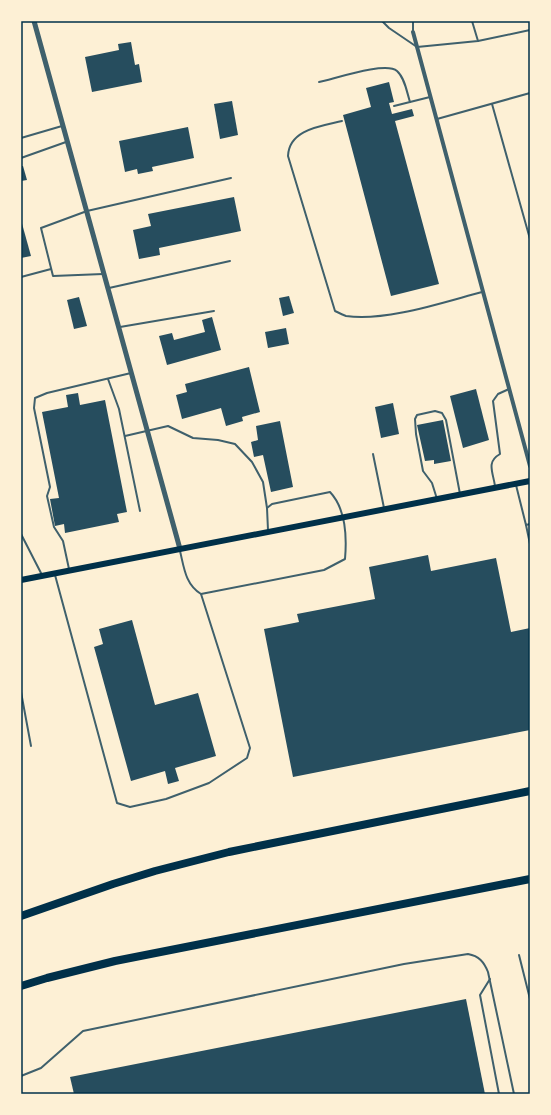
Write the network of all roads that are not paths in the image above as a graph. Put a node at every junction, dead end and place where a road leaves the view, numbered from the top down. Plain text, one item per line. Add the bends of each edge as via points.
1 (34, 21) edge
2 (382, 21) edge
3 (413, 21) edge
4 (472, 21) edge
5 (530, 30) edge
6 (413, 32) joint
7 (478, 41) junction
8 (417, 47) junction
9 (319, 82) dead end
10 (530, 93) edge
11 (430, 96) junction
12 (410, 102) junction
13 (492, 104) junction
14 (394, 106) dead end
15 (436, 119) junction
16 (342, 121) dead end
17 (63, 125) junction
18 (21, 138) edge
19 (68, 142) junction
20 (21, 158) edge
21 (231, 178) dead end
22 (87, 211) junction
23 (530, 239) edge
24 (230, 261) dead end
25 (51, 269) junction
26 (104, 274) junction
27 (21, 278) edge
28 (108, 288) junction
29 (483, 292) junction
30 (214, 311) dead end
31 (118, 327) junction
32 (131, 373) junction
33 (108, 379) junction
34 (509, 390) junction
35 (147, 432) junction
36 (125, 436) junction
37 (373, 454) dead end
38 (530, 466) edge
39 (530, 481) edge
40 (516, 484) junction
41 (495, 488) junction
42 (460, 495) junction
43 (437, 499) junction
44 (267, 508) junction
45 (385, 509) junction
46 (140, 511) dead end
47 (343, 518) junction
48 (530, 524) edge
49 (526, 525) junction
50 (268, 532) junction
51 (22, 536) edge
52 (530, 544) edge
53 (180, 550) junction
54 (70, 571) junction
55 (55, 574) junction
56 (43, 576) junction
57 (21, 580) edge
58 (201, 594) junction
59 (21, 692) edge
60 (31, 746) dead end
61 (530, 791) edge
62 (530, 879) edge
63 (21, 916) edge
64 (519, 955) dead end
65 (490, 979) junction
66 (21, 986) edge
67 (530, 999) edge
68 (21, 1076) edge
69 (499, 1094) edge
70 (514, 1094) edge

1 - 17 street
2 - 8 lane
3 - 6 lane
4 - 7 lane
5 - 7 lane
6 - 8 street
7 - 8 lane
8 - 11 street
9 - 12 lane via 377,68 391,68 402,77
10 - 13 lane
11 - 12 lane
11 - 15 street
12 - 14 lane
13 - 15 lane
13 - 23 lane
15 - 29 street
16 - 29 lane via 300,134 292,140 288,148 289,164 335,311 345,316 382,315
17 - 18 lane
17 - 19 street
19 - 20 lane
19 - 22 street
21 - 22 lane
22 - 25 lane via 41,228
22 - 26 street
24 - 28 lane
25 - 26 lane via 53,276
25 - 27 lane
26 - 28 street
28 - 31 street
29 - 34 street
30 - 31 lane
31 - 32 street
32 - 33 lane
32 - 35 street
33 - 36 lane
33 - 54 lane via 35,398 34,408 50,487 47,496 54,527 63,541
34 - 38 street
34 - 41 lane via 498,394 493,401 500,454 493,458 491,463
35 - 36 lane
35 - 44 lane via 168,426 193,438 235,444 252,462 263,482
35 - 53 street
36 - 46 lane
37 - 45 lane
39 - 40 main road
40 - 41 main road
40 - 49 lane
41 - 42 main road
42 - 43 main road
42 - 43 lane via 446,420 442,413 435,411 418,415 415,419 423,471 432,483
43 - 45 main road
44 - 47 lane via 272,504 330,492 336,499
44 - 50 lane
45 - 47 main road
47 - 50 main road
47 - 58 lane via 347,542 345,559 324,570
48 - 49 lane
49 - 52 lane
50 - 53 main road
51 - 56 lane
53 - 54 main road
53 - 58 lane via 186,579 194,590
54 - 55 main road
55 - 56 main road
55 - 58 lane via 117,803 130,807 166,799 209,783 238,765 249,753 250,748
56 - 57 main road
59 - 60 lane
61 - 63 highway via 221,854 113,884
62 - 66 highway via 115,961
64 - 67 lane
65 - 68 lane via 482,961 474,955 404,964 83,1031 41,1068
65 - 69 lane via 480,995
65 - 70 lane

